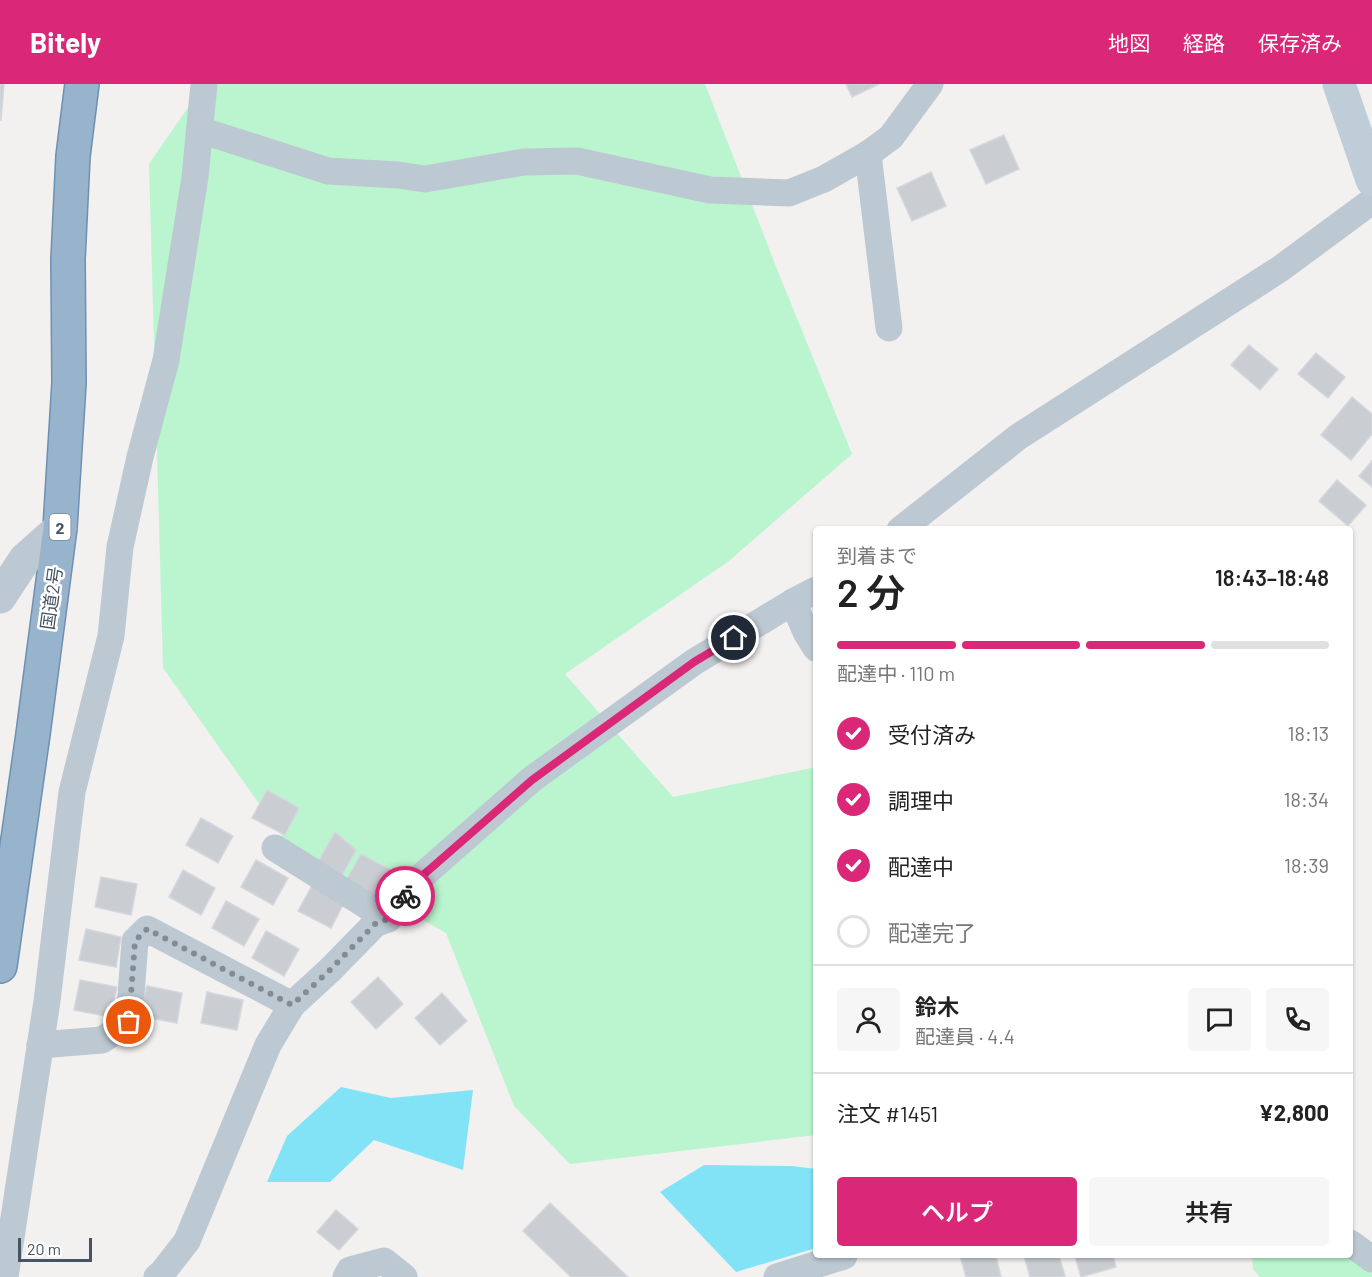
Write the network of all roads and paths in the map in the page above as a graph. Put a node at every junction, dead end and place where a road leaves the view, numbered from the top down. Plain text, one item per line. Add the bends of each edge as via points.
1 (82, 84) edge
2 (204, 84) edge
3 (930, 84) edge
4 (1339, 84) edge
5 (200, 130) junction
6 (868, 154) junction
7 (1372, 180) edge
8 (1372, 201) edge
9 (888, 328) dead end
10 (905, 526) edge
11 (60, 528) junction
12 (805, 596) edge
13 (0, 597) edge
14 (813, 643) edge
15 (275, 848) dead end
16 (388, 919) junction
17 (0, 966) edge
18 (292, 1005) junction
19 (40, 1045) junction
20 (1353, 1245) edge
21 (838, 1258) edge
22 (1372, 1259) edge
23 (5, 1277) edge
24 (157, 1277) edge
25 (346, 1277) edge
26 (404, 1277) edge
27 (777, 1277) edge

1 - 11 highway, 国道2号 / 2 via 73,156 68,259 69,383
2 - 5 street
3 - 6 street via 891,137
4 - 7 main road
5 - 6 street via 328,171 425,179 524,162 578,161 710,190 789,193
5 - 19 street via 166,360 137,468 120,547 111,636 72,792
6 - 9 street
8 - 10 street via 1280,269 1018,438
11 - 13 street via 25,559
11 - 17 highway, 国道2号 / 2
12 - 14 street via 806,632
12 - 16 street via 694,662 532,780 414,883
15 - 16 street
16 - 18 street via 375,924
18 - 19 street via 147,929 135,941 129,1022 102,1040
18 - 24 street via 268,1045 187,1241
19 - 23 street
20 - 22 street
21 - 27 street
25 - 26 street via 350,1270 384,1261

